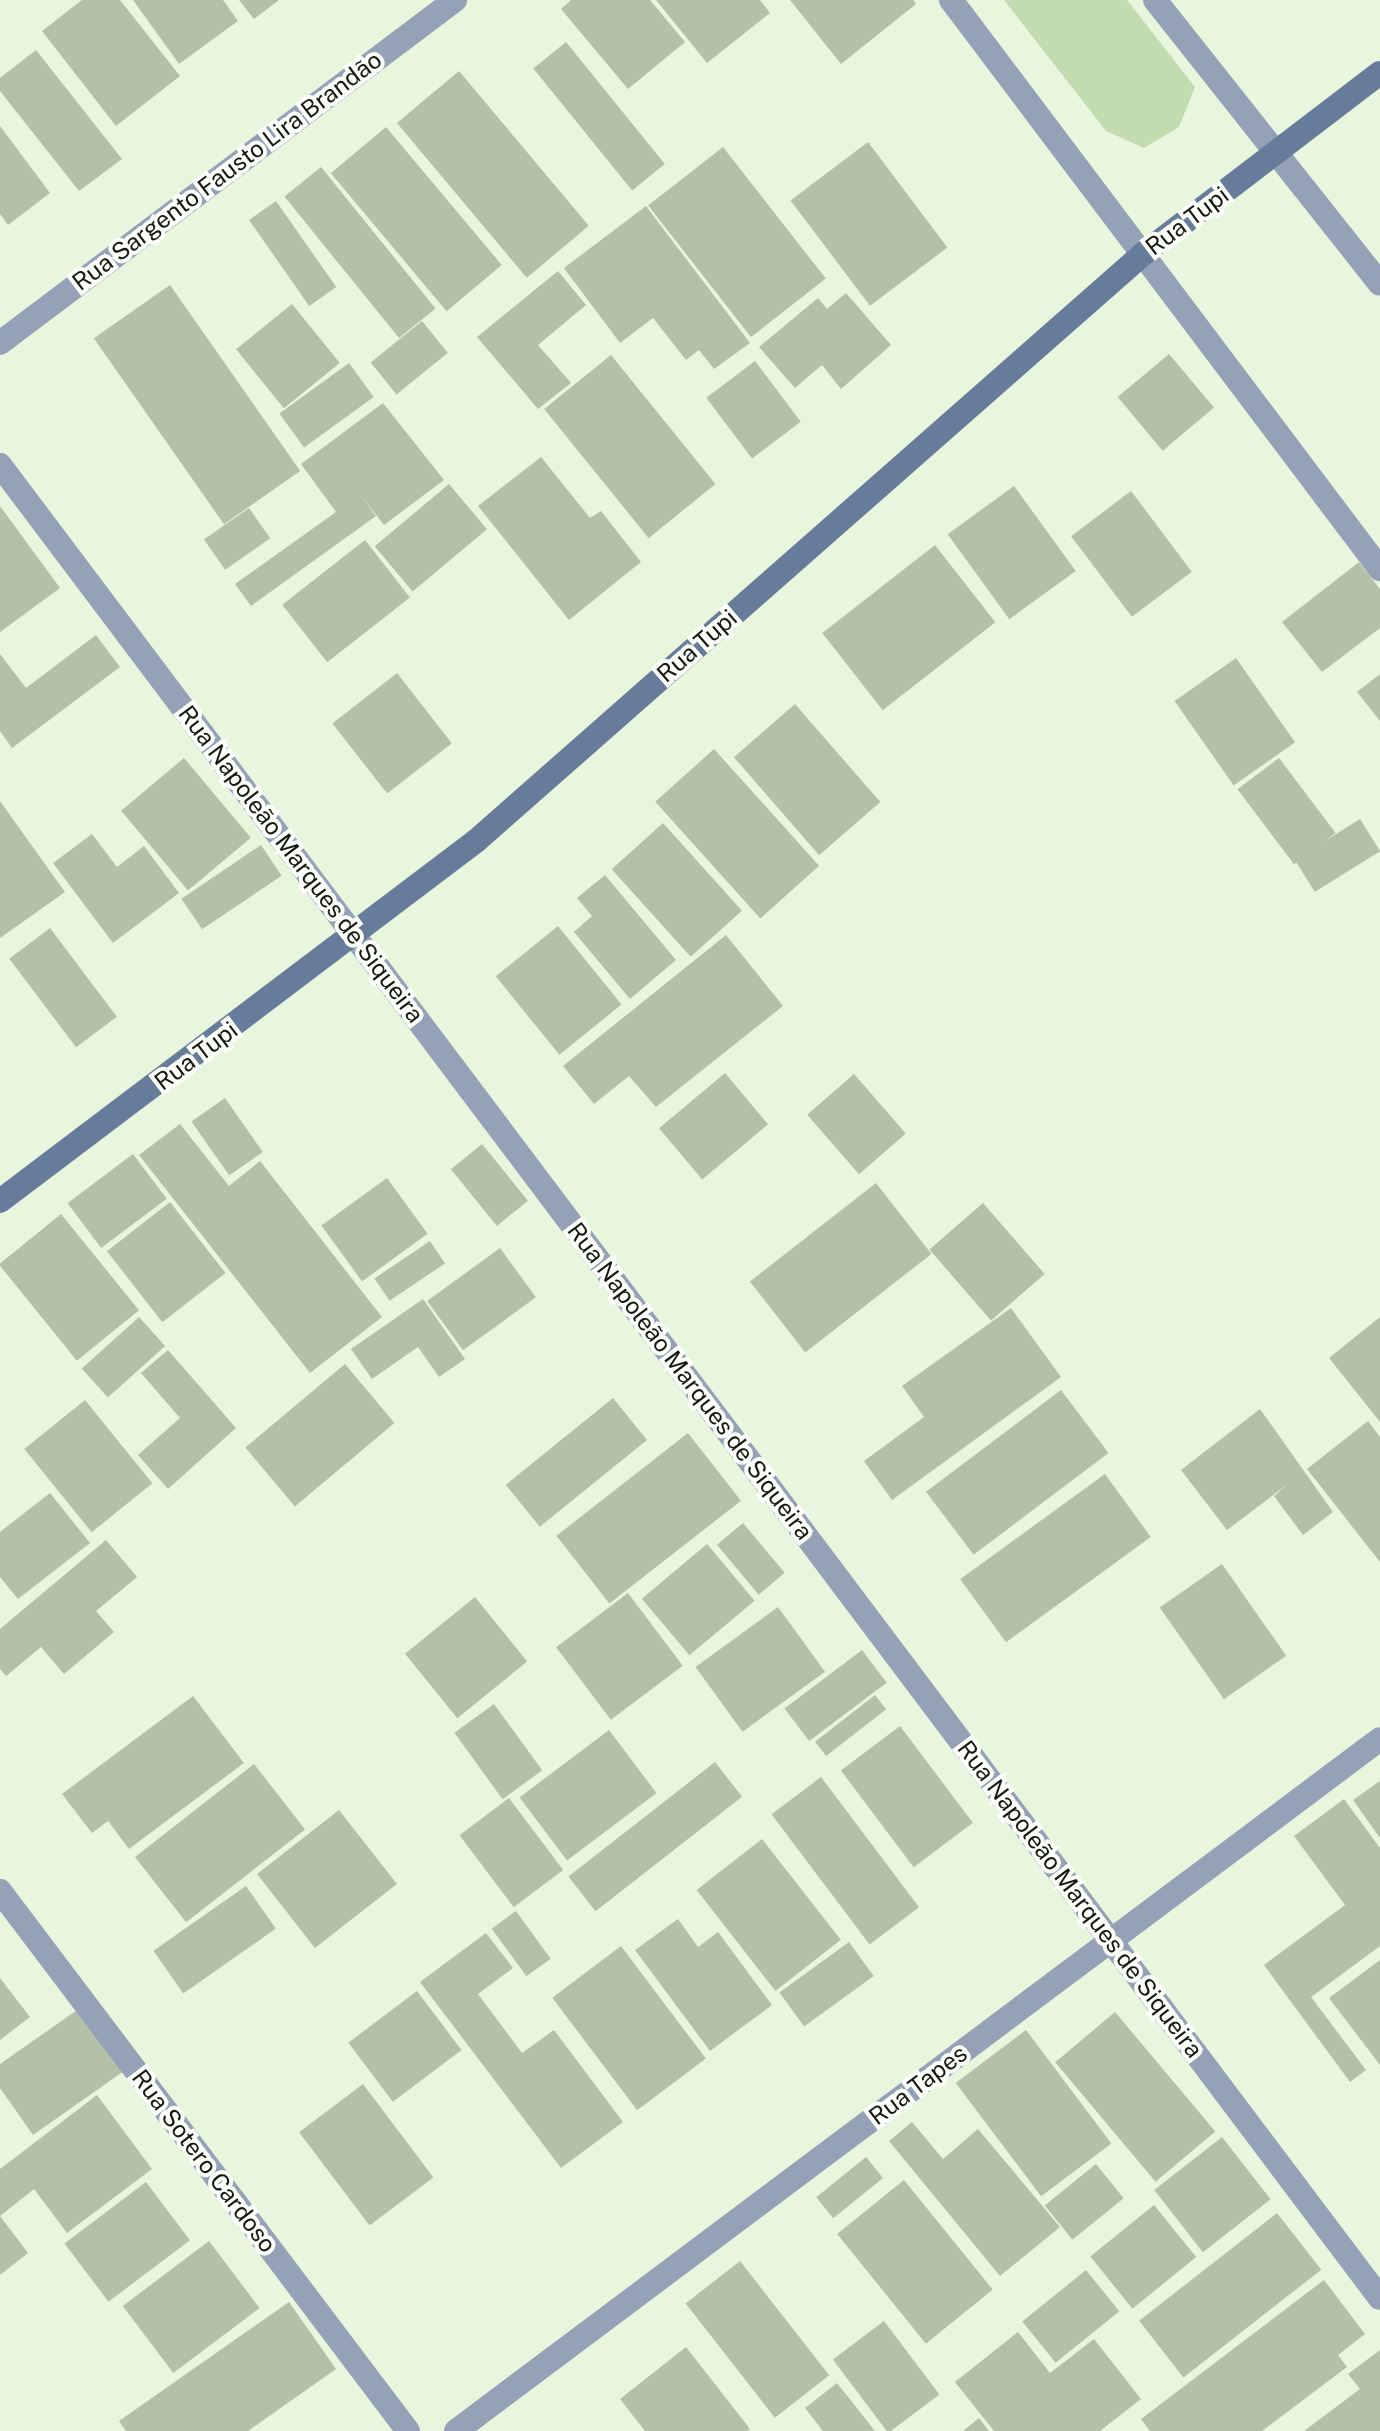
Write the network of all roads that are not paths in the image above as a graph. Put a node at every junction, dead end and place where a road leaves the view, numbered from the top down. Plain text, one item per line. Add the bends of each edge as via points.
1 (455, 0) edge
2 (951, 0) edge
3 (1155, 0) edge
4 (1380, 73) edge
5 (1274, 155) junction
6 (1143, 254) junction
7 (1380, 284) edge
8 (0, 343) edge
9 (0, 465) edge
10 (1380, 569) edge
11 (355, 936) junction
12 (0, 1201) edge
13 (1380, 1739) edge
14 (0, 1891) edge
15 (1111, 1941) junction
16 (1380, 2298) edge
17 (408, 2431) edge
18 (456, 2431) edge

1 - 8 street, Rua Sargento Fausto Lira Brandão
2 - 6 street
3 - 5 street
4 - 5 street, Rua Tupi
5 - 6 street, Rua Tupi
5 - 7 street
6 - 10 street
6 - 11 street, Rua Tupi via 476,841
9 - 11 street, Rua Napoleão Marques de Siqueira
11 - 12 street, Rua Tupi
11 - 15 street, Rua Napoleão Marques de Siqueira
13 - 15 street, Rua Tapes
14 - 17 street, Rua Sotero Cardoso
15 - 16 street, Rua Napoleão Marques de Siqueira
15 - 18 street, Rua Tapes

